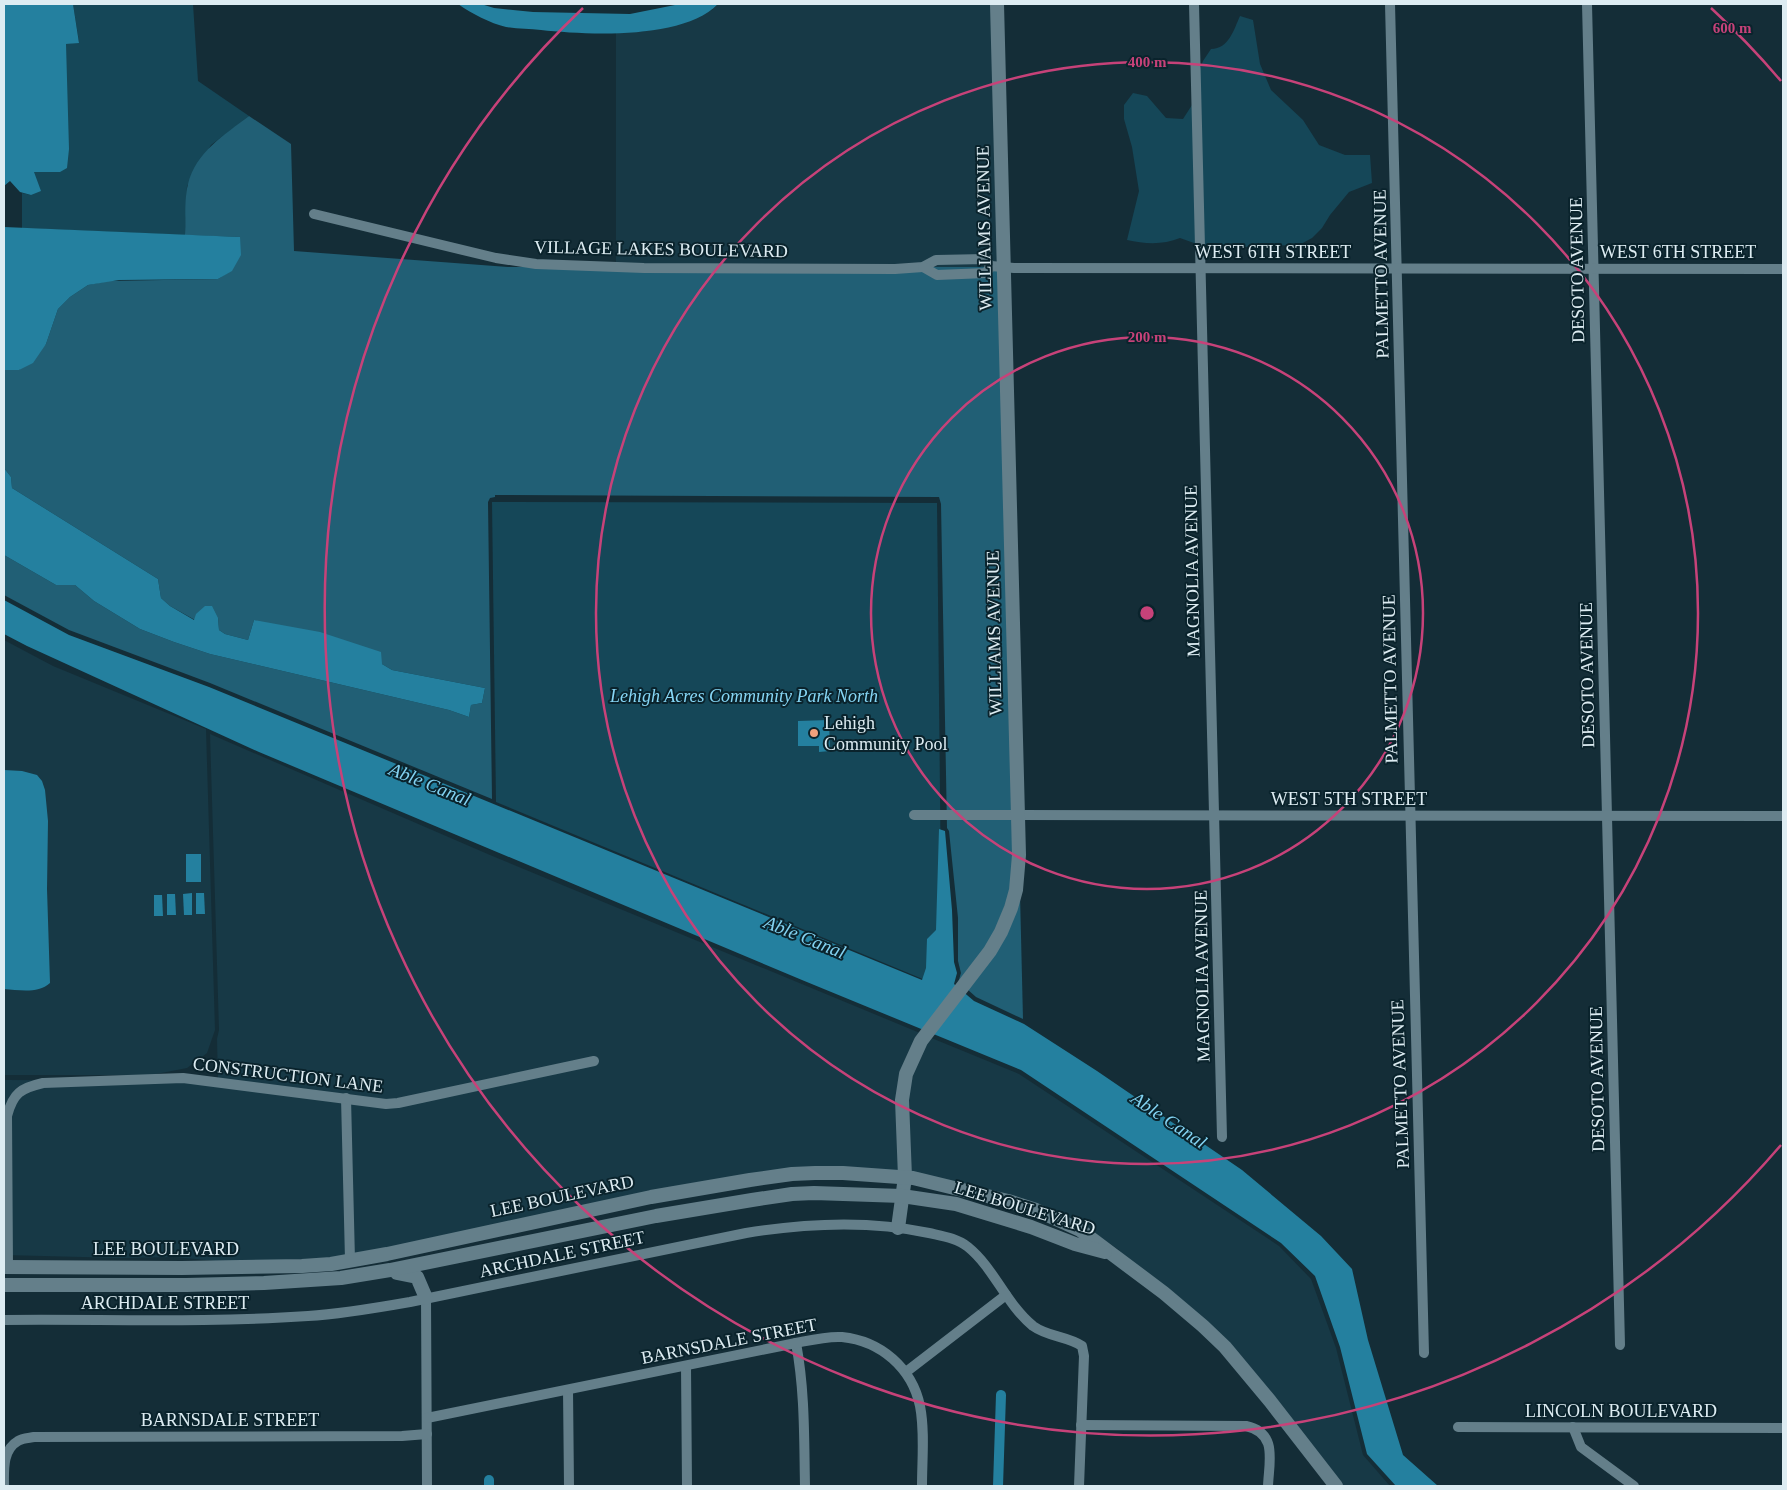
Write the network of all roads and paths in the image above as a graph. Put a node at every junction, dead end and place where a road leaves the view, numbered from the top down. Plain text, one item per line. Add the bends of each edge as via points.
1 (998, 4) edge
2 (1194, 4) edge
3 (1390, 4) edge
4 (1587, 4) edge
5 (314, 214) dead end
6 (997, 266) junction
7 (1201, 268) junction
8 (1397, 268) junction
9 (1593, 268) junction
10 (1783, 268) edge
11 (914, 815) dead end
12 (1018, 815) junction
13 (1214, 815) junction
14 (1606, 815) junction
15 (1410, 816) junction
16 (1783, 816) edge
17 (594, 1061) dead end
18 (346, 1098) junction
19 (7, 1102) edge
20 (1222, 1137) dead end
21 (905, 1177) junction
22 (902, 1196) junction
23 (568, 1214) junction
24 (898, 1228) junction
25 (484, 1252) junction
26 (1113, 1254) junction
27 (350, 1260) junction
28 (441, 1260) junction
29 (6, 1267) edge
30 (170, 1268) junction
31 (384, 1271) junction
32 (352, 1277) junction
33 (102, 1284) junction
34 (4, 1285) edge
35 (1006, 1295) junction
36 (426, 1298) junction
37 (4, 1320) edge
38 (796, 1343) junction
39 (1620, 1345) dead end
40 (1424, 1353) dead end
41 (686, 1366) junction
42 (906, 1372) junction
43 (568, 1390) junction
44 (426, 1418) junction
45 (1081, 1424) junction
46 (1458, 1427) dead end
47 (1573, 1427) junction
48 (1783, 1428) edge
49 (427, 1434) junction
50 (4, 1486) edge
51 (427, 1486) edge
52 (569, 1486) edge
53 (687, 1486) edge
54 (805, 1486) edge
55 (922, 1486) edge
56 (1079, 1486) edge
57 (1268, 1486) edge
58 (1336, 1486) edge
59 (1634, 1486) edge

1 - 6 main road, WILLIAMS AVENUE
2 - 7 street, MAGNOLIA AVENUE
3 - 8 street, PALMETTO AVENUE
4 - 9 street, DESOTO AVENUE
5 - 6 street, VILLAGE LAKES BOULEVARD via 496,258 536,264 644,268 922,267 937,275 986,273
6 - 7 street, WEST 6TH STREET
6 - 12 main road, WILLIAMS AVENUE
7 - 8 street, WEST 6TH STREET
7 - 13 street, MAGNOLIA AVENUE
8 - 9 street, WEST 6TH STREET
8 - 15 street, PALMETTO AVENUE
9 - 10 street, WEST 6TH STREET
9 - 14 street, DESOTO AVENUE
11 - 12 street, WEST 5TH STREET
12 - 13 street, WEST 5TH STREET
12 - 21 main road, WILLIAMS AVENUE via 1018,880 1011,908 995,943 920,1041 909,1067 902,1100
13 - 15 street, WEST 5TH STREET
13 - 20 street, MAGNOLIA AVENUE
14 - 15 street, WEST 5TH STREET
14 - 16 street, WEST 5TH STREET
14 - 39 street, DESOTO AVENUE
15 - 40 street, PALMETTO AVENUE
17 - 18 street, CONSTRUCTION LANE via 398,1103
18 - 19 street, CONSTRUCTION LANE via 183,1078 43,1083 23,1089
18 - 27 street
19 - 29 street, CONSTRUCTION LANE
21 - 22 main road, WILLIAMS AVENUE
21 - 23 main road, LEE BOULEVARD via 792,1174
21 - 26 main road, LEE BOULEVARD via 1036,1210 1080,1230
22 - 24 main road, WILLIAMS AVENUE
22 - 25 main road, LEE BOULEVARD via 841,1192 792,1194 656,1216
22 - 26 main road, LEE BOULEVARD via 956,1204
23 - 25 main road via 566,1225 499,1240
23 - 27 main road, LEE BOULEVARD
24 - 35 street, ARCHDALE STREET via 949,1237 967,1246
24 - 36 street, ARCHDALE STREET via 822,1224 746,1232
25 - 28 main road, LEE BOULEVARD
26 - 58 main road, LEE BOULEVARD via 1183,1308 1225,1348
27 - 30 main road, LEE BOULEVARD via 302,1266
27 - 32 main road
28 - 31 main road, LEE BOULEVARD
28 - 36 main road via 429,1277
29 - 30 main road, LEE BOULEVARD
30 - 33 main road via 160,1275 121,1277
31 - 32 main road, LEE BOULEVARD
31 - 36 main road via 415,1275
32 - 33 main road, LEE BOULEVARD via 245,1284
33 - 34 main road, LEE BOULEVARD
35 - 42 street
35 - 45 street, ARCHDALE STREET via 1041,1331 1082,1346
36 - 37 street, ARCHDALE STREET via 309,1316
36 - 44 street
38 - 41 street, BARNSDALE STREET
38 - 42 street, BARNSDALE STREET via 825,1338 852,1339 874,1347
38 - 54 street via 804,1404
41 - 43 street, BARNSDALE STREET
41 - 53 street
42 - 55 street via 920,1406
43 - 44 street, BARNSDALE STREET
43 - 52 street
44 - 49 street
45 - 56 street
45 - 57 street via 1257,1428 1264,1434 1270,1448
46 - 47 street, LINCOLN BOULEVARD
47 - 48 street, LINCOLN BOULEVARD
47 - 59 street via 1581,1447
49 - 50 street, BARNSDALE STREET via 34,1437 18,1440 9,1448
49 - 51 street

